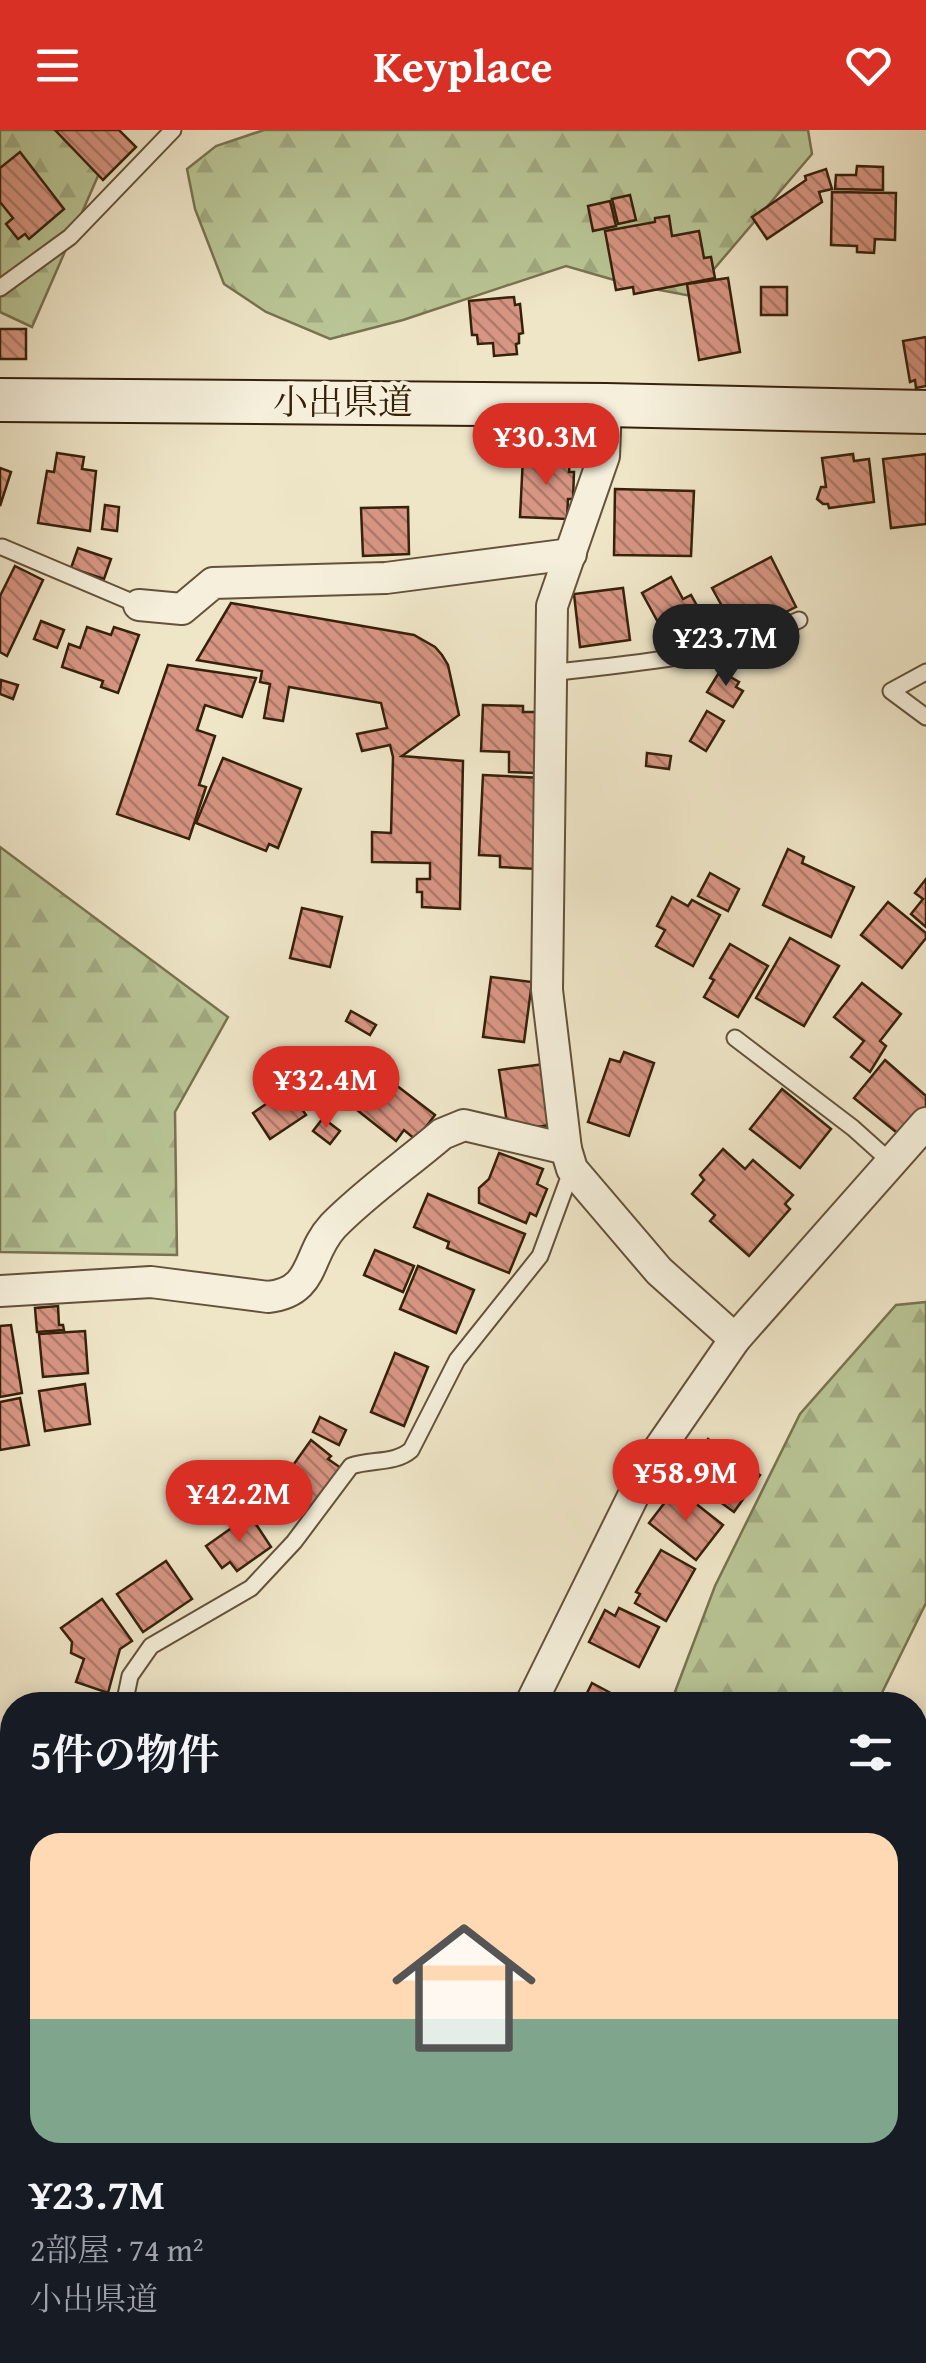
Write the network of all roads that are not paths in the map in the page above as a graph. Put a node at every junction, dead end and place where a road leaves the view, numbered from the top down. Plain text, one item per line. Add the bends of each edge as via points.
1 (173, 130) edge
2 (0, 288) edge
3 (606, 405) junction
4 (5, 406) edge
5 (926, 412) edge
6 (1, 548) edge
7 (571, 554) junction
8 (139, 605) joint
9 (799, 620) dead end
10 (551, 672) junction
11 (926, 672) edge
12 (926, 716) edge
13 (735, 1038) dead end
14 (926, 1124) edge
15 (569, 1159) junction
16 (892, 1163) junction
17 (0, 1292) edge
18 (734, 1339) junction
19 (127, 1692) edge
20 (536, 1692) edge

1 - 2 lane via 70,237
3 - 4 main road, 小出県道
3 - 5 main road, 小出県道
3 - 7 street via 604,456
6 - 8 lane
7 - 8 street via 386,578 214,583 182,609
7 - 10 street via 552,606
9 - 10 lane via 709,653
10 - 15 street via 546,990
11 - 12 lane via 891,691
13 - 16 lane
14 - 16 street
15 - 17 street via 464,1124 442,1134 331,1228 300,1286 286,1296 151,1282
15 - 18 street via 659,1271
15 - 19 lane via 540,1256 458,1360 411,1450 402,1458 351,1466 250,1588 151,1646
16 - 18 street
18 - 20 street via 650,1462

